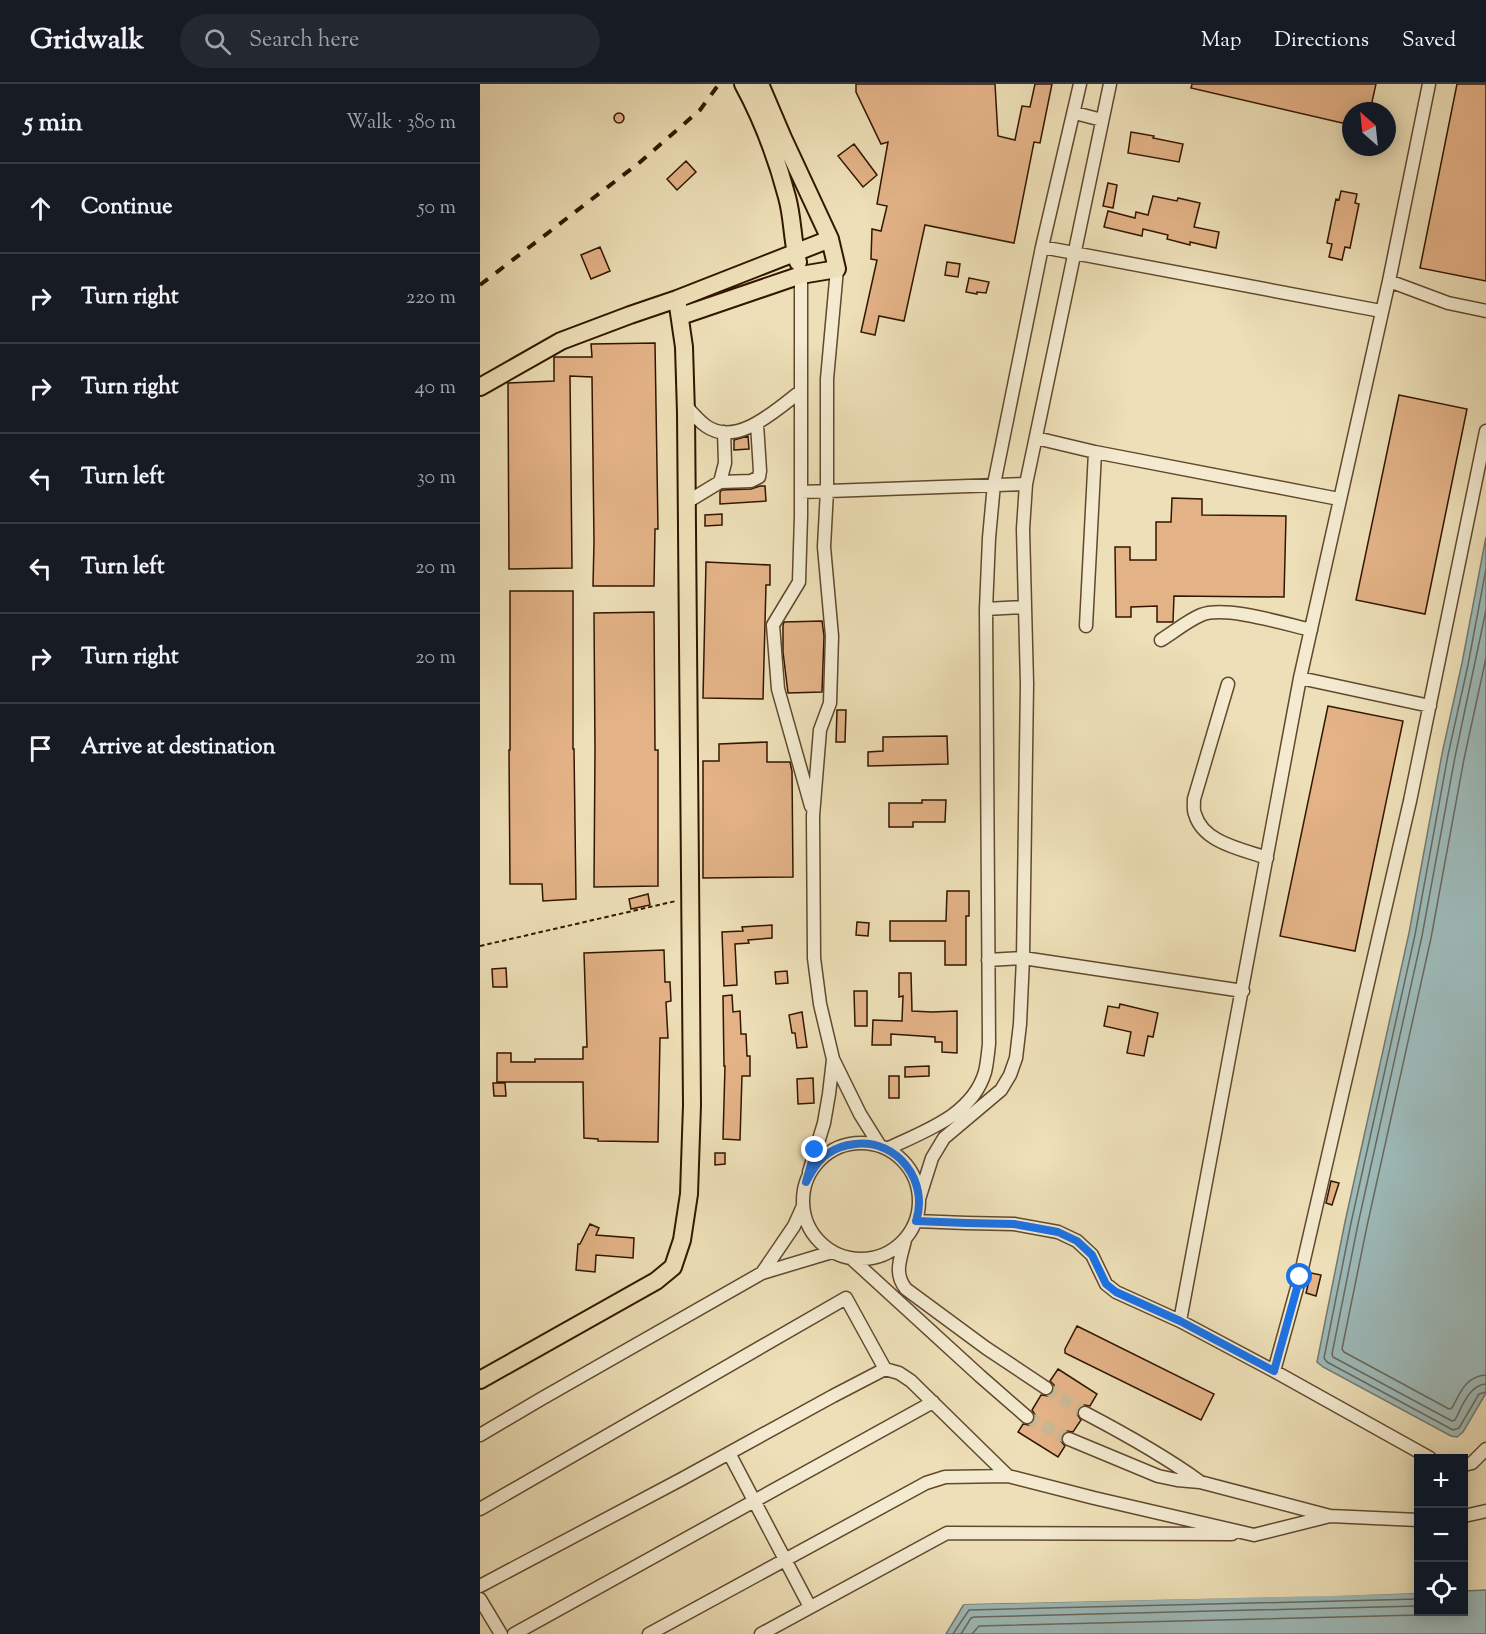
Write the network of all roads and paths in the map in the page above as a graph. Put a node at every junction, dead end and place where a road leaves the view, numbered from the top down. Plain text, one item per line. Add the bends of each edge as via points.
1 (1080, 84) edge
2 (1110, 84) edge
3 (1429, 84) edge
4 (754, 89) edge
5 (1074, 112) junction
6 (1102, 120) junction
7 (830, 238) junction
8 (1042, 247) junction
9 (795, 253) junction
10 (1075, 254) junction
11 (837, 269) junction
12 (801, 275) junction
13 (1389, 281) junction
14 (677, 299) junction
15 (1381, 311) junction
16 (1486, 311) edge
17 (681, 316) junction
18 (480, 387) edge
19 (801, 391) junction
20 (686, 406) junction
21 (757, 424) junction
22 (1486, 431) edge
23 (724, 432) junction
24 (1036, 438) junction
25 (1095, 452) junction
26 (720, 482) junction
27 (994, 484) junction
28 (1026, 484) junction
29 (827, 490) junction
30 (801, 492) junction
31 (1339, 499) junction
32 (687, 502) junction
33 (1025, 608) junction
34 (986, 609) junction
35 (1086, 626) dead end
36 (1311, 630) junction
37 (1161, 640) dead end
38 (1300, 678) junction
39 (1228, 684) dead end
40 (1430, 706) junction
41 (813, 816) junction
42 (1267, 858) junction
43 (690, 898) junction
44 (480, 946) edge
45 (1023, 958) junction
46 (988, 960) junction
47 (1243, 991) junction
48 (833, 1059) junction
49 (884, 1148) junction
50 (806, 1182) junction
51 (919, 1199) junction
52 (803, 1206) junction
53 (916, 1221) junction
54 (904, 1240) junction
55 (832, 1252) junction
56 (852, 1259) junction
57 (762, 1273) junction
58 (1180, 1321) junction
59 (885, 1369) junction
60 (1274, 1371) junction
61 (480, 1380) edge
62 (1046, 1388) tunnel mouth
63 (933, 1402) junction
64 (1085, 1413) tunnel mouth
65 (1027, 1417) tunnel mouth
66 (480, 1435) edge
67 (1069, 1439) tunnel mouth
68 (1486, 1449) edge
69 (729, 1454) junction
70 (1423, 1454) edge
71 (1468, 1464) edge
72 (1008, 1476) junction
73 (1200, 1482) junction
74 (754, 1501) junction
75 (480, 1509) edge
76 (1486, 1511) edge
77 (1468, 1515) edge
78 (1330, 1516) junction
79 (1414, 1520) edge
80 (1254, 1534) junction
81 (785, 1559) junction
82 (480, 1586) edge
83 (480, 1599) edge
84 (810, 1607) junction
85 (501, 1634) edge
86 (514, 1634) edge
87 (649, 1634) edge
88 (761, 1634) edge

1 - 5 lane
2 - 6 lane
3 - 13 lane
4 - 7 main road
4 - 9 main road via 788,199
5 - 6 lane
5 - 8 lane
6 - 10 lane
7 - 9 main road
7 - 11 main road
8 - 10 lane
8 - 27 lane
9 - 12 main road
9 - 14 main road
10 - 15 lane
10 - 24 lane
11 - 12 main road
11 - 29 lane via 826,379
12 - 17 main road
12 - 19 lane
13 - 15 lane
13 - 16 lane via 1448,303
14 - 17 main road
14 - 18 main road via 561,341
15 - 31 lane
17 - 20 main road
19 - 21 lane
19 - 30 lane
20 - 23 lane via 708,427
20 - 32 main road
21 - 23 lane via 735,433
21 - 26 lane via 759,477 752,481
22 - 40 lane
23 - 26 lane via 725,463
24 - 25 lane
24 - 28 lane
25 - 31 lane
25 - 35 lane
26 - 32 lane
27 - 28 lane
27 - 29 lane
27 - 34 lane
28 - 33 lane
29 - 30 lane
29 - 41 lane via 824,547 832,636 830,703 820,730
30 - 41 lane via 799,582 773,625 778,689
31 - 36 lane
32 - 43 main road
33 - 34 lane
33 - 45 lane
34 - 46 lane
36 - 37 lane via 1215,611 1201,615
36 - 38 lane
38 - 40 lane
38 - 42 lane
39 - 42 lane via 1194,799 1194,813 1215,840
40 - 60 lane via 1300,1277
41 - 48 lane via 814,958
42 - 47 lane
43 - 44 path
43 - 61 main road via 689,1194 682,1240 673,1267 656,1281
45 - 46 lane
45 - 47 lane
45 - 51 lane via 1020,1024 1010,1075 1000,1090 944,1138 932,1158
46 - 49 lane via 989,1044 979,1086 963,1109
47 - 58 lane
48 - 49 lane via 860,1114
48 - 50 lane via 824,1123
49 - 50 lane via 862,1143 836,1149 815,1166
49 - 51 lane via 910,1169
50 - 52 lane
51 - 53 lane
52 - 55 lane via 816,1238
52 - 57 lane
53 - 54 lane
53 - 58 lane via 1014,1224 1058,1232 1077,1241 1092,1255 1106,1284 1116,1292
54 - 56 lane via 877,1257
54 - 62 lane via 898,1268 906,1289
55 - 56 lane
55 - 57 lane
56 - 65 lane
57 - 66 lane
58 - 60 lane
59 - 63 lane via 911,1381
59 - 69 lane
59 - 75 lane via 846,1298
60 - 70 lane
63 - 72 lane
63 - 74 lane
64 - 73 lane via 1138,1440
67 - 73 lane via 1158,1476
68 - 71 lane
69 - 74 lane
69 - 82 lane
72 - 80 lane
72 - 81 lane via 945,1477 926,1483
73 - 78 lane
74 - 81 lane
74 - 86 lane
76 - 77 lane
78 - 79 lane
78 - 80 lane
80 - 84 lane via 946,1533
81 - 84 lane
81 - 87 lane
83 - 85 lane
84 - 88 lane

